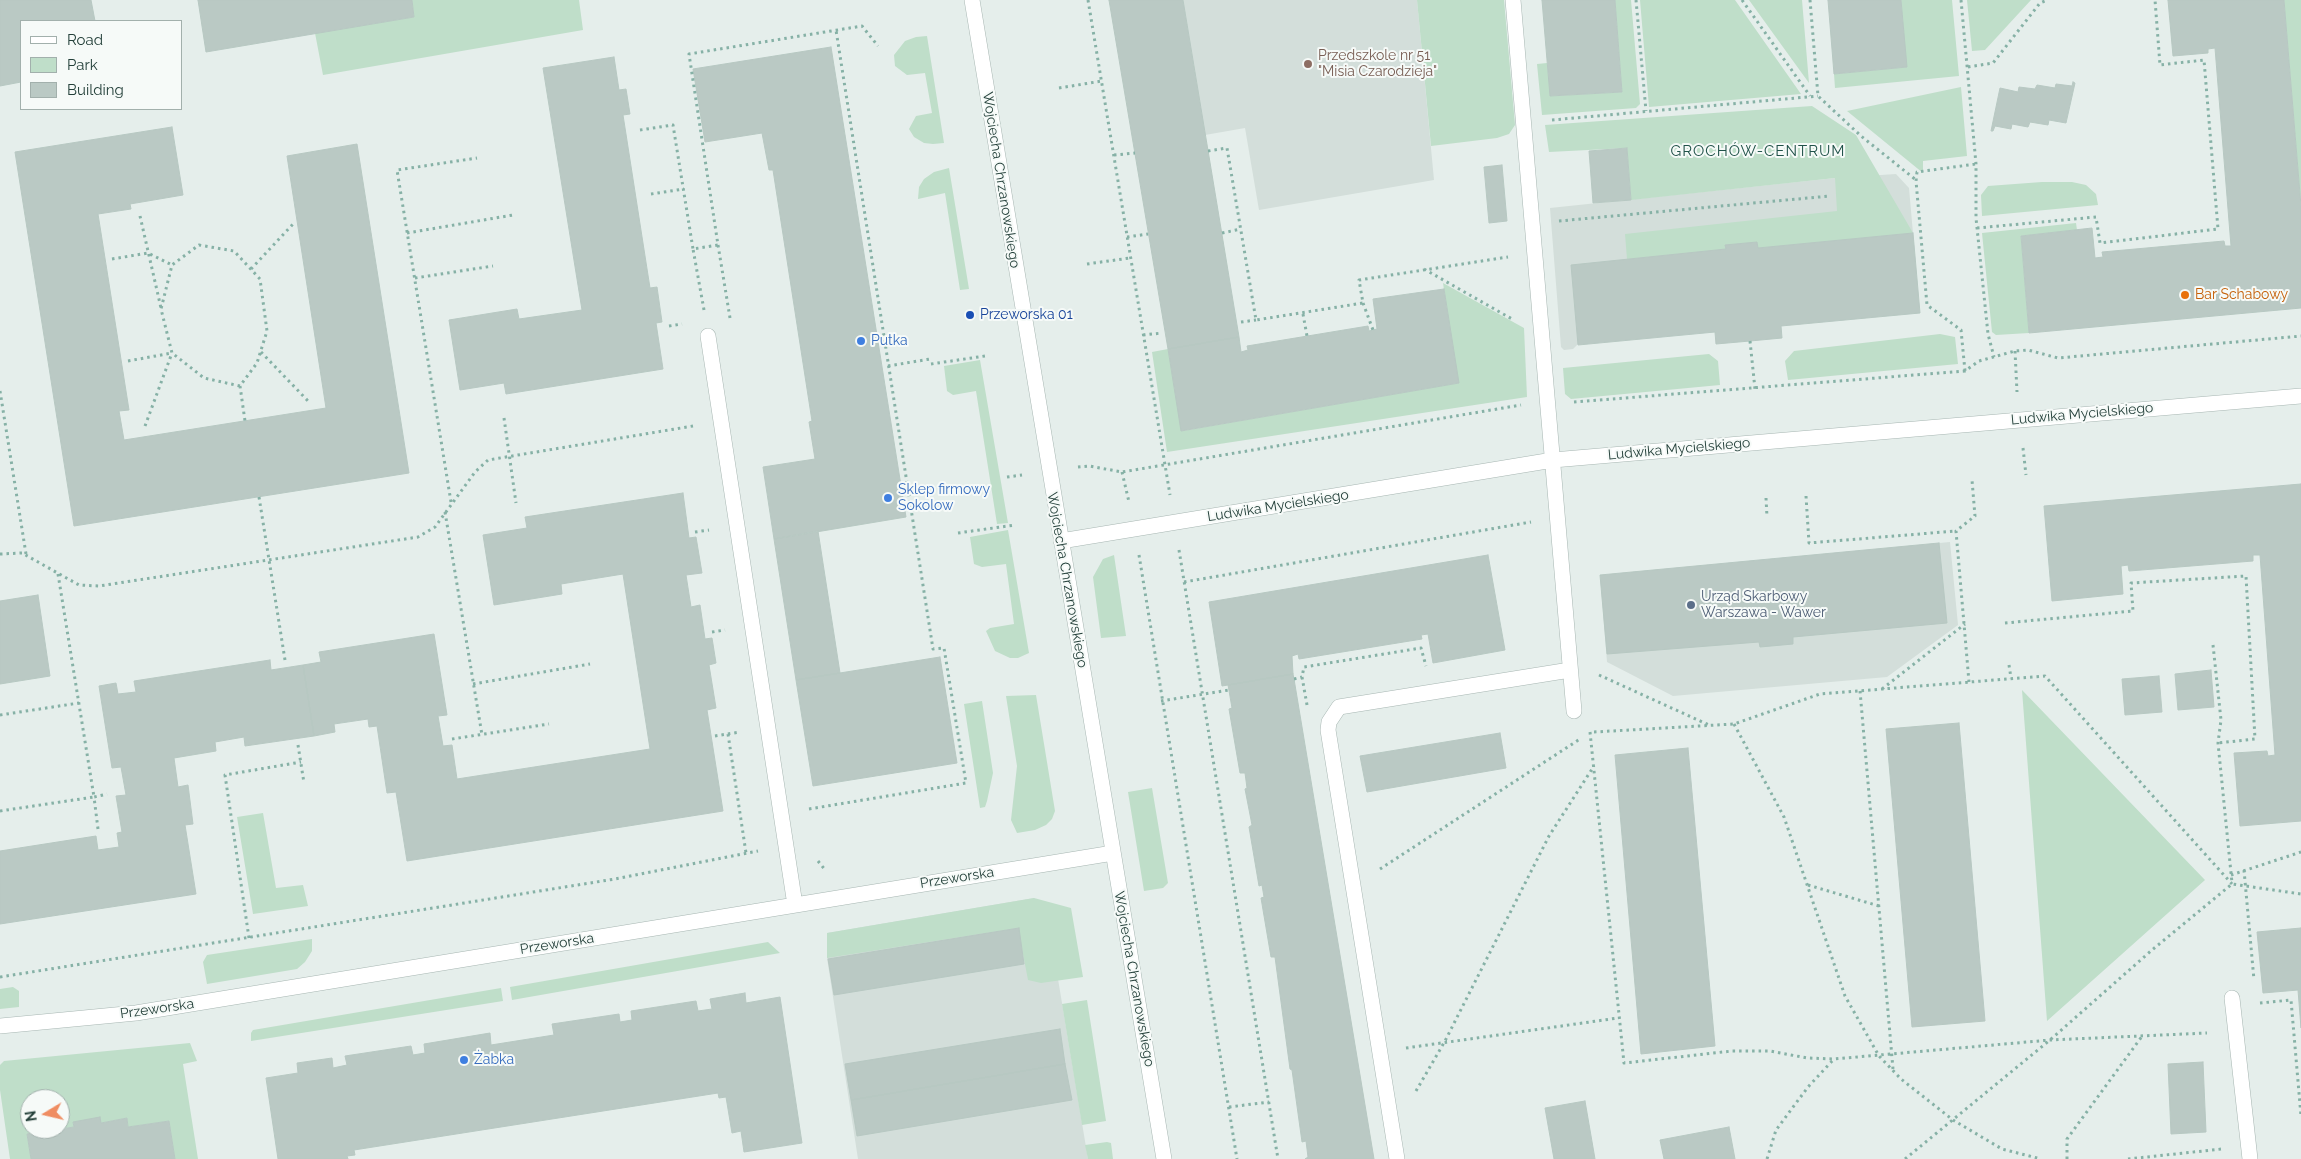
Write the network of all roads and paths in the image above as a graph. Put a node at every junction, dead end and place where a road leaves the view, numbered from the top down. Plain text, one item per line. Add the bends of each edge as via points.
1 (972, 0) edge
2 (1088, 0) edge
3 (1513, 0) edge
4 (1636, 0) edge
5 (1742, 0) edge
6 (1810, 0) edge
7 (1961, 0) edge
8 (2047, 0) edge
9 (2155, 0) edge
10 (836, 30) junction
11 (878, 46) dead end
12 (1968, 66) junction
13 (1102, 81) junction
14 (1059, 88) dead end
15 (1810, 96) junction
16 (1818, 96) junction
17 (1646, 111) junction
18 (1547, 120) dead end
19 (640, 130) dead end
20 (1208, 151) dead end
21 (1135, 153) dead end
22 (1114, 156) junction
23 (477, 158) dead end
24 (1976, 164) junction
25 (1916, 181) junction
26 (684, 188) junction
27 (651, 194) dead end
28 (1830, 196) dead end
29 (513, 215) dead end
30 (140, 216) dead end
31 (293, 224) dead end
32 (1531, 224) junction
33 (1978, 228) junction
34 (1241, 229) junction
35 (1222, 233) dead end
36 (407, 234) junction
37 (1148, 234) dead end
38 (1127, 237) junction
39 (693, 249) junction
40 (148, 253) junction
41 (1512, 256) dead end
42 (1130, 258) junction
43 (112, 259) dead end
44 (1087, 264) dead end
45 (172, 265) junction
46 (493, 266) dead end
47 (251, 269) junction
48 (1424, 269) junction
49 (415, 278) junction
50 (1363, 303) junction
51 (162, 309) junction
52 (1303, 314) junction
53 (1256, 320) junction
54 (1241, 322) dead end
55 (1517, 322) dead end
56 (1373, 330) dead end
57 (1162, 333) dead end
58 (1143, 335) junction
59 (708, 336) joint
60 (1307, 336) dead end
61 (2301, 336) edge
62 (1750, 341) dead end
63 (261, 351) junction
64 (172, 353) junction
65 (984, 356) dead end
66 (1994, 357) junction
67 (128, 361) dead end
68 (1979, 361) dead end
69 (888, 366) junction
70 (1965, 371) dead end
71 (240, 386) junction
72 (1755, 389) dead end
73 (0, 391) edge
74 (2301, 396) edge
75 (309, 402) dead end
76 (504, 418) dead end
77 (246, 421) dead end
78 (721, 422) junction
79 (144, 426) dead end
80 (509, 456) junction
81 (1553, 460) junction
82 (1164, 464) junction
83 (1049, 471) junction
84 (1122, 472) junction
85 (1007, 477) dead end
86 (1972, 480) dead end
87 (1806, 496) dead end
88 (259, 497) dead end
89 (1766, 498) dead end
90 (451, 503) junction
91 (516, 503) dead end
92 (445, 512) junction
93 (1767, 518) dead end
94 (1536, 522) dead end
95 (1174, 523) junction
96 (1015, 525) dead end
97 (1135, 529) junction
98 (1956, 531) junction
99 (958, 533) dead end
100 (1061, 541) junction
101 (1170, 549) dead end
102 (1146, 553) dead end
103 (0, 554) edge
104 (1139, 554) junction
105 (26, 555) junction
106 (270, 560) junction
107 (58, 574) junction
108 (1184, 582) junction
109 (2005, 623) dead end
110 (1965, 624) junction
111 (2213, 645) dead end
112 (285, 660) dead end
113 (590, 664) dead end
114 (2009, 665) dead end
115 (1570, 670) junction
116 (1302, 677) dead end
117 (2011, 678) junction
118 (1294, 679) dead end
119 (1968, 682) junction
120 (474, 684) junction
121 (1882, 689) junction
122 (1229, 690) dead end
123 (1860, 691) junction
124 (1203, 694) junction
125 (1161, 701) junction
126 (79, 703) junction
127 (1574, 711) dead end
128 (0, 715) edge
129 (1589, 723) dead end
130 (549, 724) dead end
131 (1734, 724) junction
132 (1710, 725) junction
133 (1590, 732) junction
134 (482, 735) junction
135 (715, 736) dead end
136 (452, 740) dead end
137 (2218, 743) junction
138 (298, 745) dead end
139 (301, 762) junction
140 (1594, 766) junction
141 (304, 783) dead end
142 (107, 794) dead end
143 (94, 797) junction
144 (806, 810) dead end
145 (0, 811) edge
146 (98, 829) dead end
147 (786, 845) junction
148 (2301, 852) edge
149 (746, 853) junction
150 (1113, 853) junction
151 (833, 870) dead end
152 (2244, 870) junction
153 (2231, 874) junction
154 (1352, 878) junction
155 (1807, 884) junction
156 (2232, 884) junction
157 (2246, 886) junction
158 (2301, 894) edge
159 (795, 905) junction
160 (1879, 906) junction
161 (249, 938) junction
162 (0, 977) edge
163 (2254, 987) dead end
164 (2255, 996) dead end
165 (2232, 998) dead end
166 (1618, 1018) junction
167 (0, 1026) edge
168 (2235, 1032) junction
169 (2143, 1035) junction
170 (2050, 1040) junction
171 (1445, 1041) junction
172 (1398, 1049) dead end
173 (1892, 1055) junction
174 (1879, 1056) junction
175 (1834, 1059) junction
176 (1893, 1070) junction
177 (1412, 1098) dead end
178 (1269, 1102) junction
179 (1229, 1107) junction
180 (2301, 1116) edge
181 (1953, 1120) junction
182 (2249, 1152) edge
183 (1164, 1159) edge
184 (1237, 1159) edge
185 (1278, 1159) edge
186 (1398, 1159) edge
187 (1767, 1159) edge
188 (1905, 1159) edge
189 (2041, 1159) edge
190 (2067, 1159) edge
191 (2128, 1159) edge

1 - 83 street, Wojciecha Chrzanowskiego
2 - 13 path
3 - 32 street
4 - 17 path
5 - 15 path
6 - 16 path
7 - 12 path
8 - 12 path via 2040,3 1993,63
9 - 33 path via 2160,65 2204,60 2218,229 2100,243 2096,217
10 - 11 path via 862,26
10 - 39 path via 689,54 718,245
10 - 69 path
12 - 24 path
13 - 14 path
13 - 22 path
15 - 16 path
15 - 17 path
16 - 25 path
17 - 18 path
19 - 26 path via 673,125
20 - 34 path via 1226,148
21 - 22 path
22 - 38 path
23 - 36 path via 397,170
24 - 25 path via 1917,172
24 - 33 path
25 - 70 path via 1926,305 1961,330
26 - 27 path
26 - 39 path
28 - 32 path
29 - 36 path
30 - 40 path
31 - 47 path
32 - 81 street
33 - 66 path via 1988,334
34 - 35 path
34 - 53 path
36 - 49 path
37 - 38 path
38 - 42 path
39 - 59 path
40 - 43 path
40 - 45 path
40 - 51 path
41 - 48 path
42 - 44 path
42 - 58 path
45 - 47 path via 199,245 234,251
45 - 51 path
46 - 49 path
47 - 63 path via 260,279 267,331
48 - 50 path via 1359,280
48 - 55 path
49 - 90 path
50 - 52 path
50 - 56 path
51 - 64 path
52 - 53 path
52 - 60 path
53 - 54 path
57 - 58 path
58 - 82 path
59 - 78 street
61 - 66 path via 2058,358 2028,350
62 - 72 path
63 - 71 path via 257,363
63 - 75 path
64 - 67 path
64 - 71 path via 204,378
64 - 79 path
65 - 69 path
66 - 68 path
69 - 144 path via 933,649 944,648 966,783
71 - 77 path
73 - 105 path
74 - 81 street, Ludwika Mycielskiego
76 - 80 path
78 - 80 path
78 - 147 street
80 - 90 path via 488,460
80 - 91 path
81 - 95 street, Ludwika Mycielskiego
81 - 115 street
82 - 84 path
82 - 95 path
83 - 84 path via 1089,466
83 - 85 path
83 - 100 street, Wojciecha Chrzanowskiego
84 - 97 path
86 - 98 path via 1974,516
87 - 98 path via 1809,543
88 - 106 path
89 - 93 path
90 - 92 path
92 - 106 path via 435,527 418,537
92 - 120 path
94 - 108 path
95 - 97 street, Ludwika Mycielskiego
96 - 99 path
97 - 100 street, Ludwika Mycielskiego
97 - 104 path
98 - 110 path
100 - 150 street, Wojciecha Chrzanowskiego
101 - 108 path via 1178,548
102 - 104 path
103 - 105 path via 16,552
104 - 125 path
105 - 107 path
106 - 107 path via 99,586 79,586
106 - 112 path
107 - 126 path
108 - 124 path
109 - 137 path via 2133,610 2131,583 2246,576 2255,739
110 - 119 path
110 - 121 path
111 - 137 path via 2221,720
113 - 120 path
114 - 117 path
115 - 127 street
115 - 132 path via 1584,668
115 - 154 street via 1339,707 1329,722 1328,730
116 - 118 path
117 - 119 path
117 - 156 path via 2045,676
119 - 121 path
120 - 134 path
121 - 123 path
122 - 124 path
123 - 131 path via 1820,694
123 - 160 path
124 - 125 path
124 - 178 path
125 - 179 path
126 - 128 path
126 - 143 path
129 - 133 path
130 - 134 path
131 - 132 path
131 - 155 path via 1784,817
132 - 133 path
133 - 140 path
133 - 154 path via 1372,874
134 - 136 path
135 - 149 path via 728,734
137 - 153 path
138 - 139 path
139 - 141 path
139 - 161 path via 226,775
140 - 166 path
140 - 171 path via 1549,836
142 - 143 path
143 - 145 path
143 - 146 path
147 - 149 path
147 - 151 path via 805,842 825,871
147 - 159 street
148 - 152 path
149 - 161 path via 615,879
150 - 159 street, Przeworska
150 - 183 street, Wojciecha Chrzanowskiego
152 - 153 path
152 - 157 path
153 - 156 path
154 - 186 street
155 - 160 path
155 - 174 path via 1845,996
156 - 157 path
156 - 170 path
157 - 158 path
157 - 163 path
159 - 167 street, Przeworska via 136,1013
160 - 173 path
161 - 162 path
164 - 180 path via 2256,1004 2291,1000
165 - 168 street
166 - 171 path
166 - 175 path via 1624,1063 1732,1051 1770,1051
168 - 169 path
168 - 182 street
169 - 170 path
169 - 190 path via 2067,1139
170 - 173 path
170 - 181 path
171 - 172 path
171 - 177 path
173 - 174 path
173 - 176 path
174 - 175 path
174 - 176 path
175 - 187 path via 1776,1130
176 - 181 path
178 - 179 path
178 - 185 path
179 - 184 path
181 - 188 path
181 - 189 path via 2002,1149
182 - 191 path

